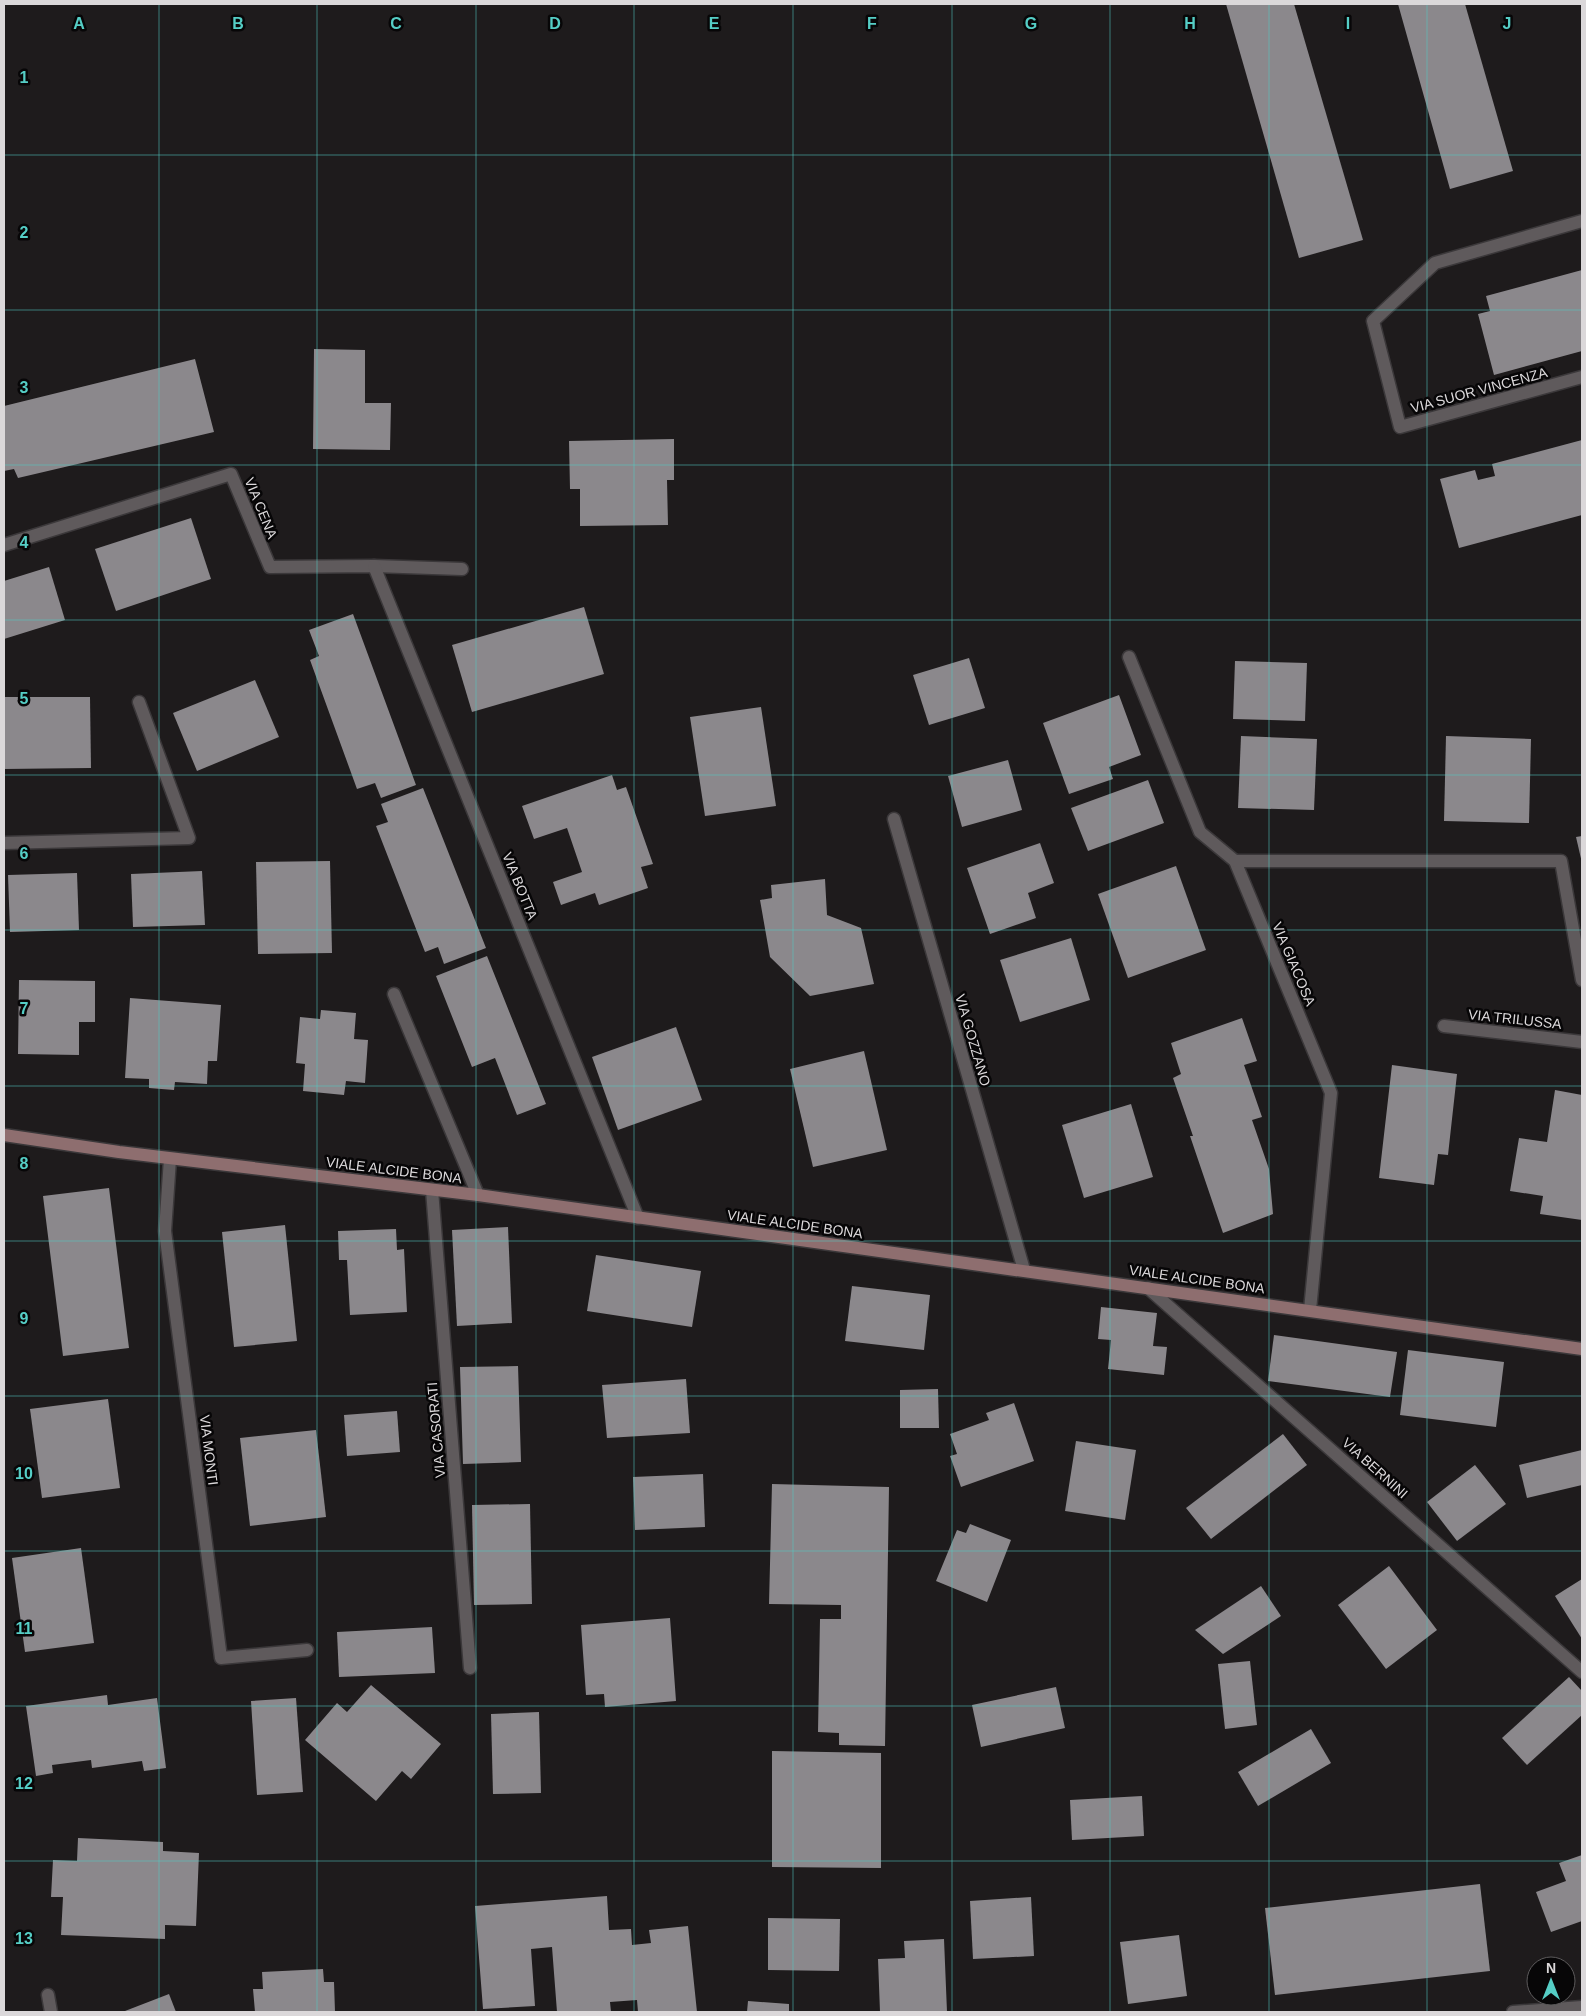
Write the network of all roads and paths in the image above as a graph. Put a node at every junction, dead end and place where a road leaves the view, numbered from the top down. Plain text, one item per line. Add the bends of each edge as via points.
1 (1582, 221) edge
2 (1582, 377) edge
3 (4, 545) edge
4 (374, 566) junction
5 (462, 569) dead end
6 (1129, 657) dead end
7 (139, 702) dead end
8 (894, 819) dead end
9 (4, 843) edge
10 (1235, 861) junction
11 (1582, 980) edge
12 (394, 994) dead end
13 (1444, 1026) dead end
14 (1582, 1042) edge
15 (4, 1135) edge
16 (170, 1158) junction
17 (432, 1190) junction
18 (478, 1195) junction
19 (638, 1218) junction
20 (1024, 1270) junction
21 (1148, 1288) junction
22 (1310, 1310) junction
23 (1582, 1349) edge
24 (307, 1650) dead end
25 (470, 1668) dead end
26 (1582, 1672) edge
27 (48, 1994) dead end
28 (1582, 2006) edge
29 (52, 2012) edge
30 (1513, 2012) edge

1 - 2 street, VIA SUOR VINCENZA via 1435,263 1374,321 1400,427
3 - 4 street, VIA CENA via 231,474 270,568
4 - 5 street, VIA CENA
4 - 19 street, VIA BOTTA
6 - 10 street, VIA GIACOSA via 1200,832
7 - 9 street via 189,838
8 - 20 street, VIA GOZZANO
10 - 11 street via 1561,861
10 - 22 street, VIA GIACOSA via 1331,1093
12 - 18 street
13 - 14 street, VIA TRILUSSA
15 - 16 street, VIALE ALCIDE BONA
16 - 17 street, VIALE ALCIDE BONA
16 - 24 street, VIA MONTI via 165,1231 220,1658
17 - 18 street, VIALE ALCIDE BONA
17 - 25 street, VIA CASORATI
18 - 19 street, VIALE ALCIDE BONA
19 - 20 street, VIALE ALCIDE BONA
20 - 21 street, VIALE ALCIDE BONA
21 - 22 street, VIALE ALCIDE BONA
21 - 26 street, VIA BERNINI
22 - 23 street, VIALE ALCIDE BONA
27 - 29 street
28 - 30 street

